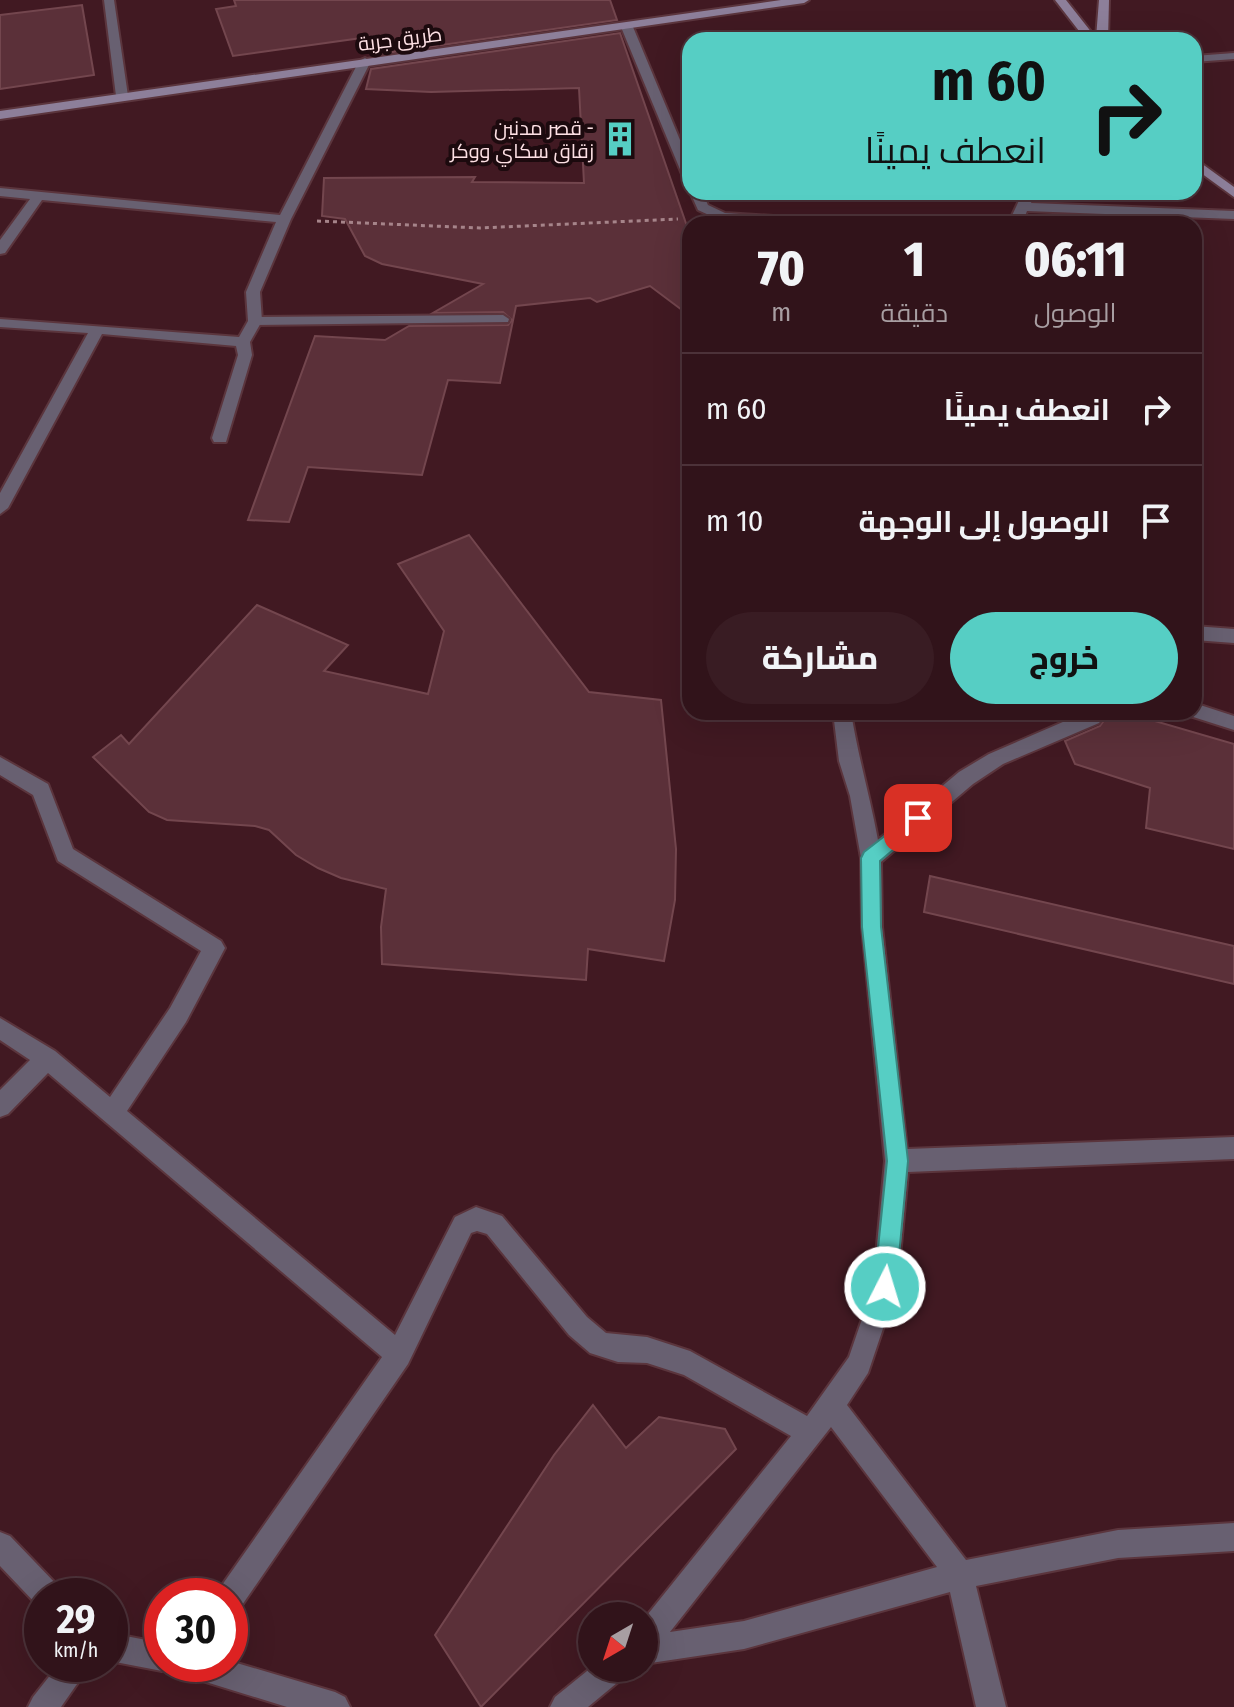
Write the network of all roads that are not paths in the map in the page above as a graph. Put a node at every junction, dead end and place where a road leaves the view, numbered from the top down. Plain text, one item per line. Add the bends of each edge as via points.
1 (109, 0) edge
2 (804, 0) edge
3 (1060, 0) edge
4 (1104, 0) edge
5 (627, 27) junction
6 (1086, 32) edge
7 (1102, 32) edge
8 (1234, 56) edge
9 (1202, 58) edge
10 (365, 61) junction
11 (122, 96) junction
12 (0, 115) edge
13 (682, 160) edge
14 (1202, 168) edge
15 (0, 192) edge
16 (1234, 193) edge
17 (39, 195) junction
18 (700, 200) edge
19 (1025, 200) edge
20 (1022, 207) junction
21 (1234, 215) edge
22 (725, 216) edge
23 (1018, 216) edge
24 (284, 219) junction
25 (0, 250) edge
26 (503, 319) dead end
27 (255, 321) junction
28 (0, 323) edge
29 (97, 329) junction
30 (243, 342) junction
31 (220, 438) dead end
32 (0, 508) edge
33 (1202, 634) edge
34 (1234, 636) edge
35 (1202, 713) edge
36 (843, 720) edge
37 (1087, 720) edge
38 (1234, 723) edge
39 (0, 765) edge
40 (871, 858) junction
41 (0, 1028) edge
42 (47, 1058) junction
43 (0, 1106) edge
44 (113, 1113) junction
45 (1234, 1148) edge
46 (897, 1161) junction
47 (399, 1355) junction
48 (831, 1406) junction
49 (811, 1433) junction
50 (1234, 1537) edge
51 (0, 1546) edge
52 (960, 1575) junction
53 (31, 1578) edge
54 (244, 1578) edge
55 (658, 1624) edge
56 (658, 1648) edge
57 (248, 1681) edge
58 (63, 1682) edge
59 (596, 1682) edge
60 (43, 1707) edge
61 (335, 1707) edge
62 (565, 1707) edge
63 (991, 1707) edge

1 - 11 street
2 - 5 main road, طريق جربة
3 - 6 main road
4 - 7 main road
5 - 10 main road, طريق جربة
5 - 13 street
8 - 9 lane
10 - 11 main road, طريق جربة
10 - 24 street
11 - 12 main road, طريق جربة
14 - 16 main road
15 - 17 street
17 - 24 street
17 - 25 street
18 - 22 street via 711,213
19 - 20 street
20 - 21 street
20 - 23 street
24 - 27 street via 253,292
26 - 27 lane
27 - 30 street
28 - 29 street
29 - 30 street
29 - 32 street
30 - 31 street via 245,355
33 - 34 street
35 - 38 street
36 - 40 street
37 - 40 street via 996,759 966,778
39 - 44 street via 41,790 65,855 214,948 178,1015
40 - 46 street via 872,927
41 - 42 street
42 - 43 street
42 - 44 street
44 - 47 street
45 - 46 street
46 - 48 street via 885,1287 859,1364
47 - 49 street via 463,1225 476,1219 494,1224 599,1344 647,1350 690,1364
47 - 54 street
48 - 49 street
48 - 52 street
49 - 55 street
50 - 52 street via 1118,1544
51 - 53 street
52 - 56 street via 744,1635
52 - 63 street
57 - 61 street
58 - 60 street
59 - 62 street

